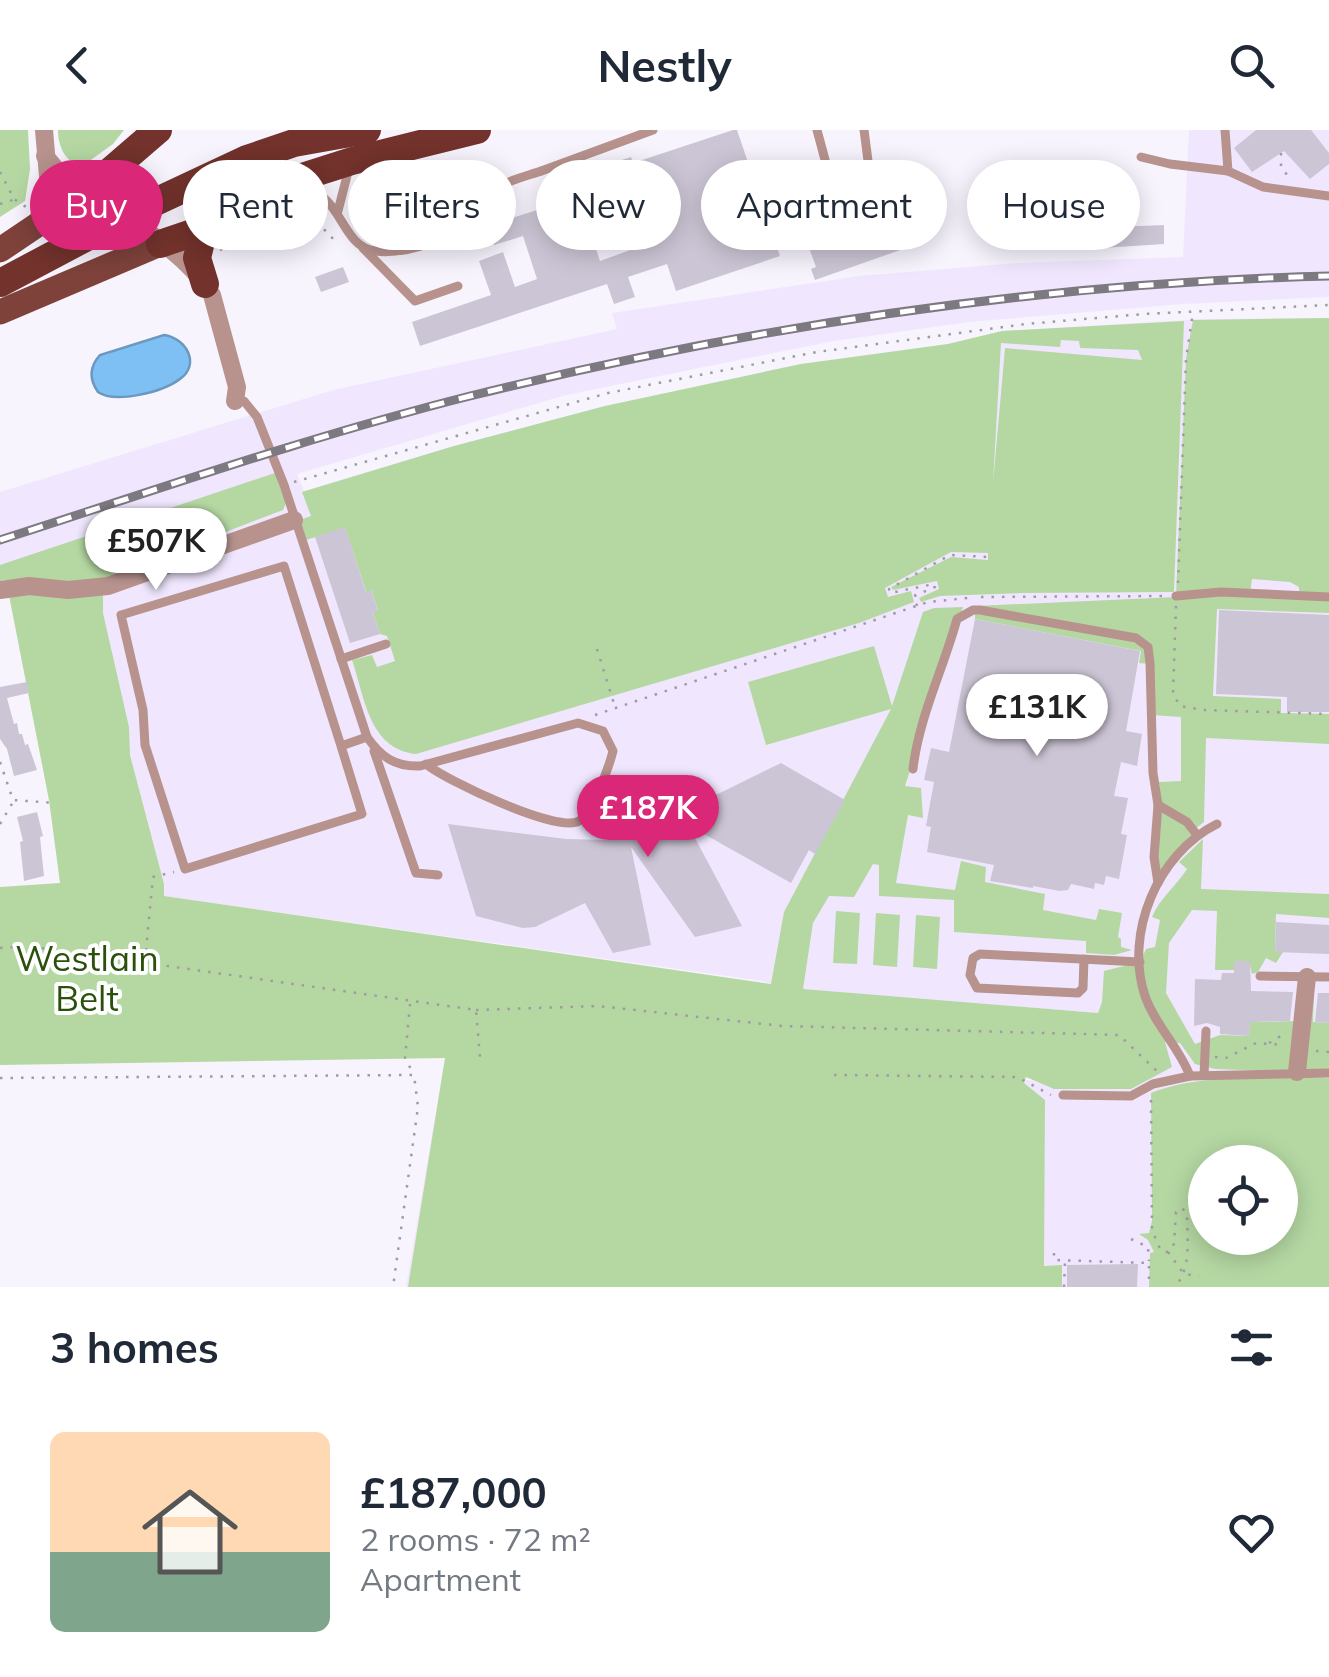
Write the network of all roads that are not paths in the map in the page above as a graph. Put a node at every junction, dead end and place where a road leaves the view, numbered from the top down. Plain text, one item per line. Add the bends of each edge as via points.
1 (44, 130) edge
2 (158, 130) edge
3 (367, 130) edge
4 (477, 130) edge
5 (653, 130) edge
6 (817, 130) edge
7 (864, 130) edge
8 (1225, 130) edge
9 (45, 156) junction
10 (1141, 157) dead end
11 (46, 160) edge
12 (48, 160) edge
13 (123, 160) edge
14 (356, 160) edge
15 (826, 160) edge
16 (868, 160) edge
17 (1228, 170) junction
18 (348, 171) edge
19 (516, 180) edge
20 (1329, 196) edge
21 (328, 202) edge
22 (338, 212) junction
23 (30, 222) edge
24 (348, 228) edge
25 (163, 247) edge
26 (0, 250) edge
27 (146, 250) edge
28 (199, 250) edge
29 (365, 250) edge
30 (0, 284) edge
31 (205, 284) junction
32 (458, 286) dead end
33 (0, 312) edge
34 (236, 401) joint
35 (294, 520) junction
36 (0, 590) edge
37 (1176, 596) road end
38 (1329, 597) edge
39 (386, 644) dead end
40 (342, 659) junction
41 (369, 740) junction
42 (341, 746) junction
43 (426, 764) junction
44 (912, 769) dead end
45 (1158, 805) junction
46 (1217, 824) dead end
47 (1197, 835) junction
48 (438, 875) dead end
49 (1158, 883) junction
50 (1084, 959) junction
51 (1140, 962) junction
52 (1260, 976) dead end
53 (1307, 977) junction
54 (1329, 977) edge
55 (1206, 1030) dead end
56 (1297, 1072) junction
57 (1329, 1073) edge
58 (1204, 1075) junction
59 (1190, 1076) junction
60 (1063, 1095) road end

1 - 9 street
2 - 13 highway
3 - 30 highway, bridge via 247,159
4 - 14 highway
5 - 19 lane
6 - 15 lane
7 - 16 lane
8 - 17 lane
9 - 11 street
9 - 12 street
10 - 17 lane
17 - 20 lane via 1264,187
18 - 22 lane
21 - 22 lane
22 - 24 lane
23 - 26 main road
25 - 31 street
27 - 33 main road
28 - 31 highway
29 - 32 lane via 412,300
31 - 34 street via 238,388
34 - 35 lane via 257,416
35 - 36 street via 108,586
35 - 40 lane
37 - 38 lane
39 - 40 lane
40 - 41 lane
41 - 42 lane
41 - 43 lane via 387,760
41 - 48 lane via 416,873
42 - 42 lane via 362,814 185,870 145,744 121,615 284,566
43 - 43 lane via 570,724 596,726 612,751 588,810 573,824 536,818
44 - 45 lane via 957,619 980,610 1136,638 1148,647
45 - 47 lane
45 - 49 lane
46 - 47 lane
47 - 49 lane
49 - 51 lane via 1145,910
50 - 50 lane via 980,954 970,975 977,988 1078,993
50 - 51 lane
51 - 59 lane via 1148,1002
52 - 53 lane
53 - 54 lane
53 - 56 street
55 - 58 lane
56 - 57 lane
56 - 58 lane
58 - 59 lane
59 - 60 lane via 1131,1096

